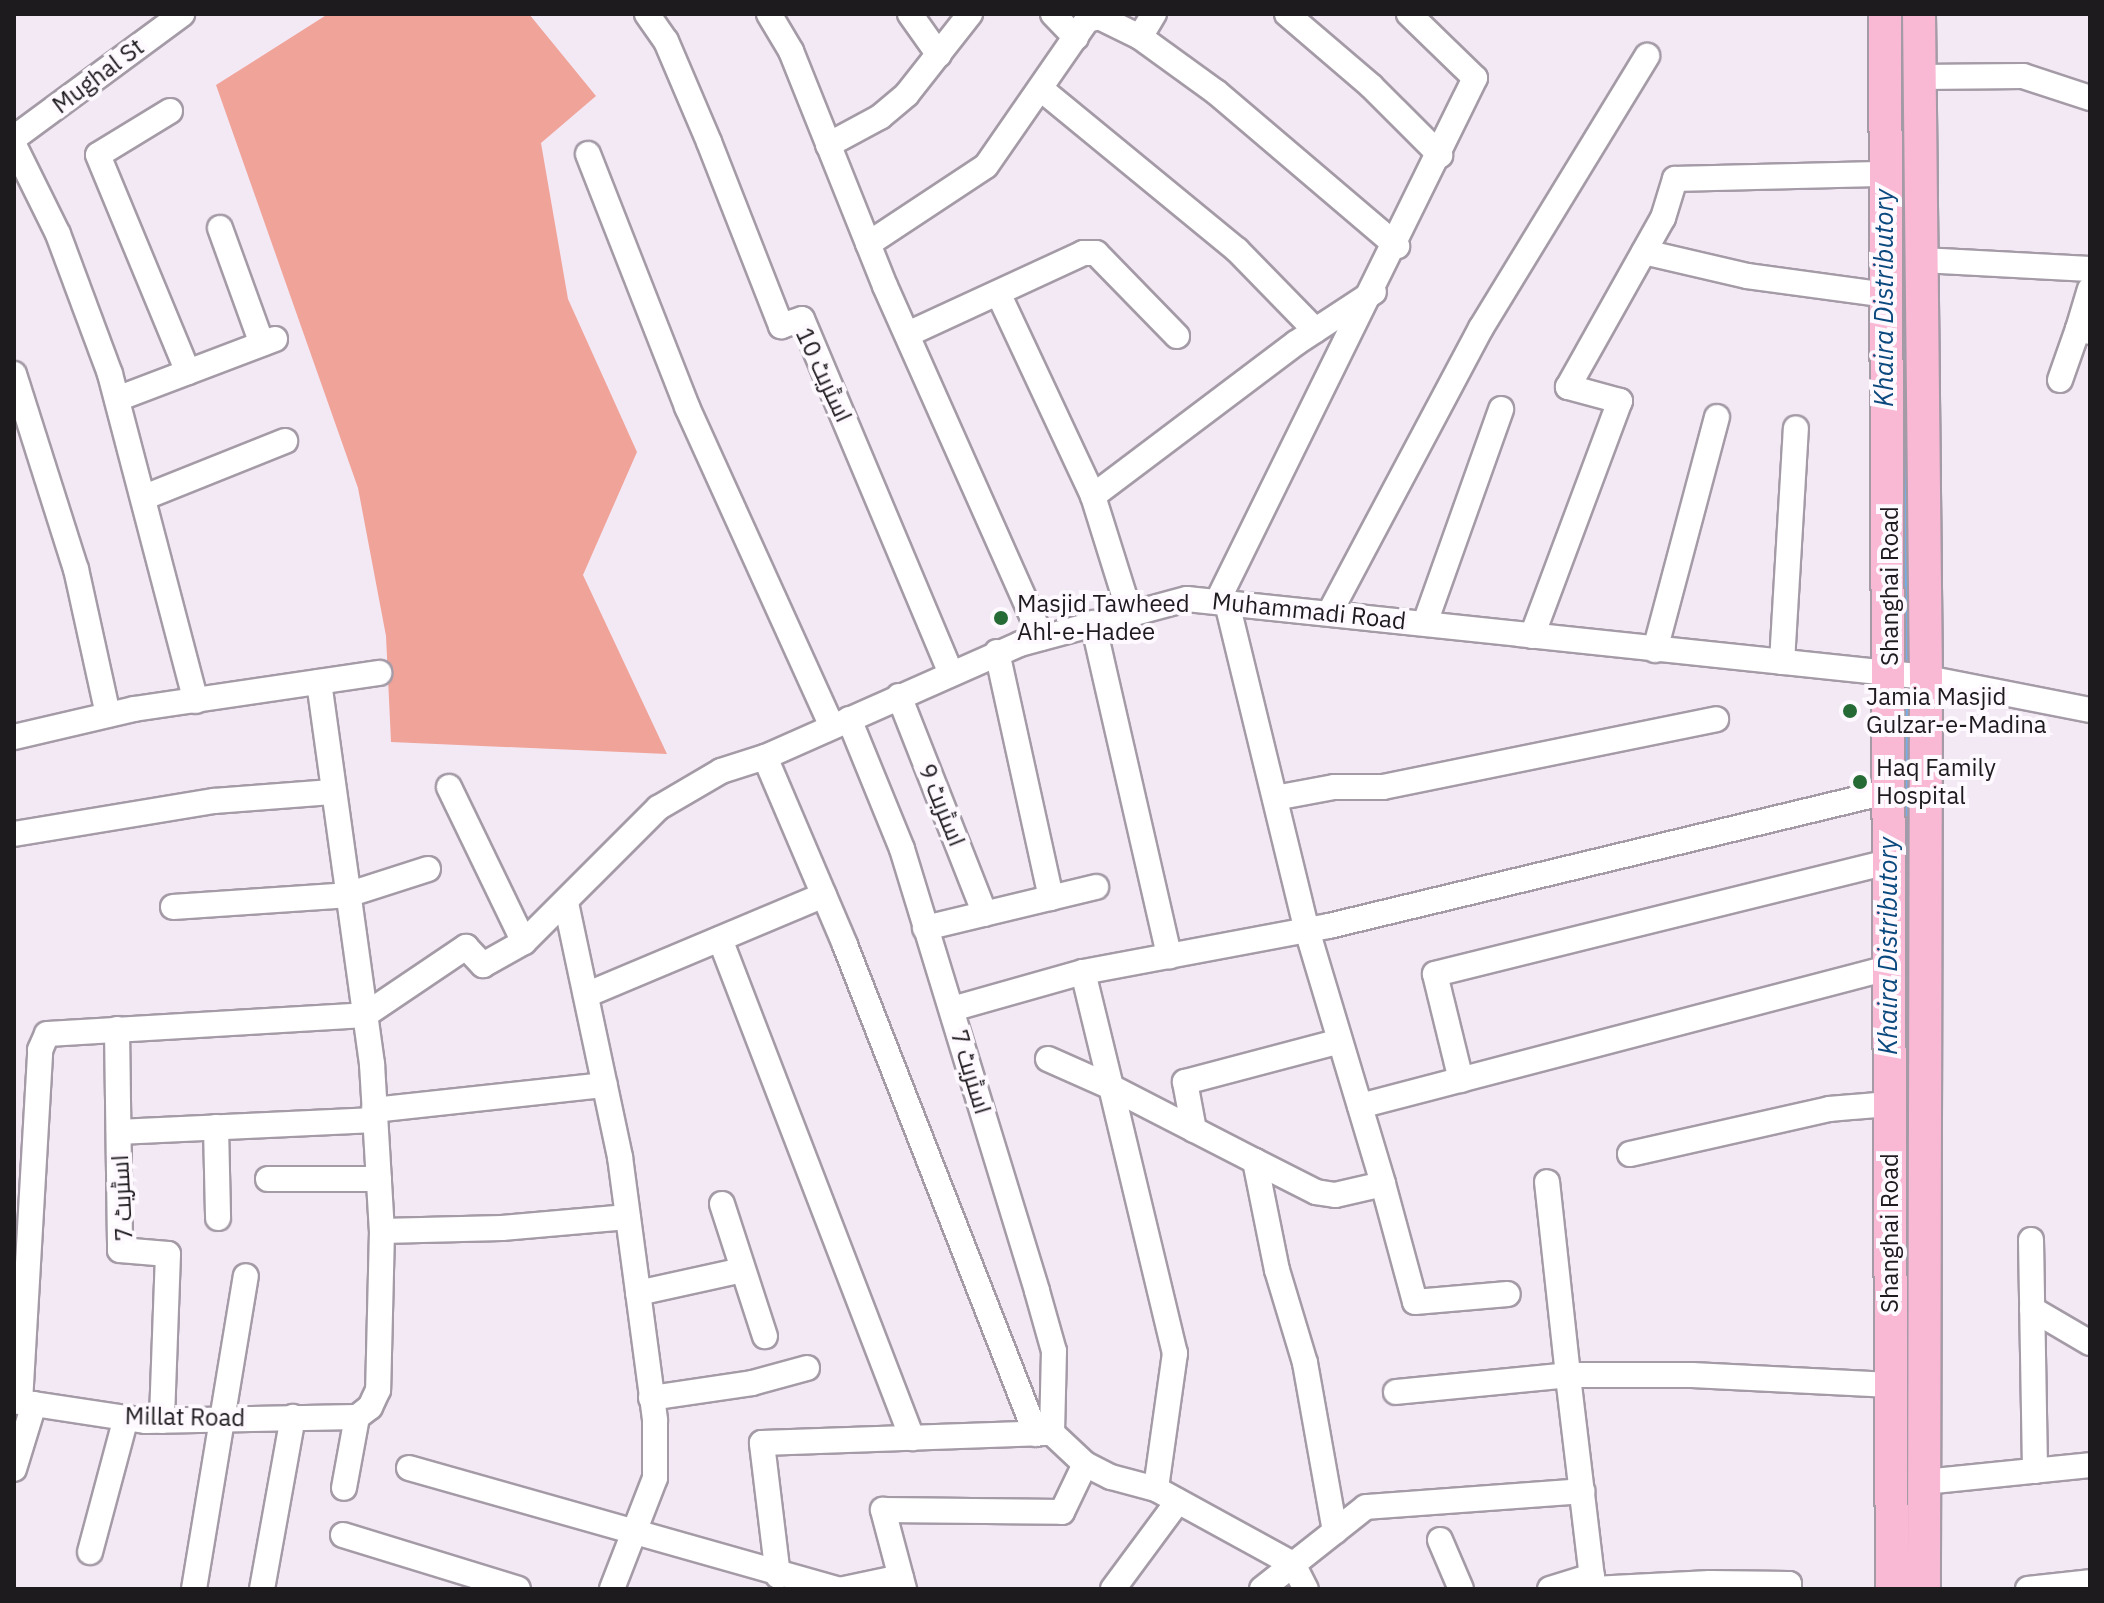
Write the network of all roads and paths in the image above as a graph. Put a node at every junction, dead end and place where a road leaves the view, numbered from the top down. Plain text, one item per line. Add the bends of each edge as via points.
1 (182, 14) edge
2 (647, 14) edge
3 (769, 14) edge
4 (910, 14) edge
5 (970, 14) edge
6 (1053, 14) edge
7 (1154, 14) edge
8 (1287, 14) edge
9 (1409, 14) edge
10 (1885, 14) edge
11 (1919, 14) edge
12 (1140, 37) junction
13 (1076, 38) junction
14 (939, 55) junction
15 (1647, 56) dead end
16 (1920, 77) junction
17 (1041, 89) junction
18 (2090, 98) edge
19 (170, 111) dead end
20 (14, 138) edge
21 (14, 145) edge
22 (828, 145) junction
23 (588, 154) dead end
24 (1440, 155) junction
25 (1887, 174) junction
26 (220, 228) dead end
27 (868, 244) junction
28 (1397, 246) junction
29 (1644, 252) junction
30 (1922, 260) junction
31 (2090, 269) edge
32 (2090, 289) edge
33 (1374, 292) junction
34 (999, 295) junction
35 (1888, 295) junction
36 (1315, 330) junction
37 (2084, 330) edge
38 (908, 334) junction
39 (1177, 336) dead end
40 (188, 372) junction
41 (14, 374) edge
42 (2060, 380) dead end
43 (117, 399) junction
44 (1501, 409) dead end
45 (1717, 417) dead end
46 (1796, 428) dead end
47 (285, 441) dead end
48 (1093, 496) junction
49 (145, 497) junction
50 (1222, 602) junction
51 (1330, 612) junction
52 (1130, 614) junction
53 (1093, 623) junction
54 (1425, 623) junction
55 (1532, 636) junction
56 (1042, 638) junction
57 (1655, 650) junction
58 (997, 652) junction
59 (1782, 662) junction
60 (379, 673) dead end
61 (951, 673) junction
62 (1908, 676) junction
63 (319, 682) junction
64 (899, 696) junction
65 (196, 701) junction
66 (2090, 710) edge
67 (108, 715) junction
68 (1716, 719) dead end
69 (840, 723) junction
70 (14, 737) edge
71 (765, 757) junction
72 (449, 787) dead end
73 (1890, 791) junction
74 (332, 792) junction
75 (1275, 798) junction
76 (14, 834) edge
77 (1889, 862) junction
78 (428, 869) dead end
79 (1096, 887) dead end
80 (347, 895) junction
81 (824, 895) junction
82 (1051, 898) junction
83 (566, 903) junction
84 (173, 907) dead end
85 (985, 914) junction
86 (925, 928) junction
87 (1307, 930) junction
88 (720, 939) junction
89 (524, 942) junction
90 (1169, 956) junction
91 (1888, 968) junction
92 (1083, 972) junction
93 (586, 995) junction
94 (952, 1009) junction
95 (365, 1015) junction
96 (117, 1029) junction
97 (1340, 1041) junction
98 (1048, 1059) dead end
99 (1461, 1080) junction
100 (605, 1085) junction
101 (1111, 1087) junction
102 (1889, 1104) junction
103 (1360, 1106) junction
104 (374, 1115) junction
105 (216, 1127) junction
106 (1194, 1130) junction
107 (119, 1132) junction
108 (1630, 1154) dead end
109 (1255, 1161) junction
110 (268, 1179) dead end
111 (379, 1179) junction
112 (1547, 1182) dead end
113 (1383, 1184) junction
114 (722, 1204) dead end
115 (628, 1217) junction
116 (218, 1218) dead end
117 (382, 1231) junction
118 (2031, 1240) dead end
119 (743, 1270) junction
120 (246, 1276) dead end
121 (638, 1293) junction
122 (1508, 1294) dead end
123 (2032, 1309) junction
124 (765, 1336) dead end
125 (2090, 1343) edge
126 (807, 1368) dead end
127 (1568, 1375) junction
128 (1891, 1385) junction
129 (1396, 1392) dead end
130 (651, 1398) junction
131 (23, 1403) edge
132 (293, 1417) junction
133 (357, 1417) junction
134 (126, 1418) junction
135 (224, 1419) junction
136 (162, 1421) junction
137 (1044, 1433) junction
138 (912, 1438) junction
139 (1085, 1464) junction
140 (2090, 1465) edge
141 (409, 1468) dead end
142 (14, 1469) edge
143 (2035, 1471) junction
144 (1924, 1482) junction
145 (344, 1488) dead end
146 (1156, 1489) junction
147 (1582, 1491) junction
148 (1178, 1501) junction
149 (1335, 1531) junction
150 (634, 1534) junction
151 (343, 1535) dead end
152 (1440, 1540) dead end
153 (90, 1552) dead end
154 (1293, 1564) junction
155 (778, 1576) junction
156 (2090, 1582) edge
157 (902, 1583) edge
158 (1593, 1584) edge
159 (194, 1589) edge
160 (262, 1589) edge
161 (518, 1589) edge
162 (612, 1589) edge
163 (837, 1589) edge
164 (844, 1589) edge
165 (1113, 1589) edge
166 (1262, 1589) edge
167 (1306, 1589) edge
168 (1461, 1589) edge
169 (1550, 1589) edge
170 (1789, 1589) edge
171 (1892, 1589) edge
172 (1924, 1589) edge
173 (2028, 1589) edge

1 - 20 street, Mughal St
2 - 61 street, اسٹریٹ 10 via 666,41 781,326 802,319
3 - 22 street via 791,51
4 - 14 street
5 - 14 street
6 - 13 street
7 - 12 street
8 - 24 street
9 - 24 street via 1475,78
10 - 25 main road, Shanghai Road
11 - 16 main road, Shanghai Road
12 - 13 street via 1099,17 1087,20
12 - 28 street via 1216,92
13 - 17 street
14 - 22 street via 880,117
15 - 51 street via 1473,341
16 - 18 street via 2023,76
16 - 30 main road, Shanghai Road
17 - 27 street via 986,166
17 - 36 street via 1237,250
19 - 40 street via 98,155
21 - 43 street via 58,234
22 - 27 street
23 - 69 street, اسٹریٹ 7 via 687,407
24 - 28 street
25 - 29 street via 1675,179 1663,218
25 - 35 main road, Shanghai Road
26 - 40 street via 269,342
27 - 38 street
28 - 33 street
29 - 35 street via 1747,276
29 - 55 street via 1568,387 1620,401
30 - 31 street
30 - 62 main road, Shanghai Road
32 - 37 street
33 - 36 street
33 - 50 street
34 - 38 street
34 - 39 street via 1083,253 1096,253
34 - 48 street
35 - 62 main road, Shanghai Road
36 - 48 street
37 - 42 street
38 - 56 street
40 - 43 street
41 - 67 street via 76,569
43 - 49 street
44 - 54 street
45 - 57 street
46 - 59 street
47 - 49 street
48 - 52 street
49 - 65 street
50 - 51 street, Muhammadi Road
50 - 52 street, Muhammadi Road via 1187,599
50 - 75 street
51 - 54 street, Muhammadi Road
52 - 53 street, Muhammadi Road
53 - 56 street, Muhammadi Road
53 - 90 street
54 - 55 street, Muhammadi Road
55 - 57 street, Muhammadi Road
56 - 58 street, Muhammadi Road
57 - 59 street, Muhammadi Road
58 - 61 street, Muhammadi Road
58 - 82 street
59 - 62 street, Muhammadi Road
60 - 63 street
61 - 64 street, Muhammadi Road
62 - 66 street, Muhammadi Road
62 - 73 main road, Shanghai Road
62 - 144 main road, Shanghai Road
63 - 65 street
63 - 74 street
64 - 69 street, Muhammadi Road
64 - 85 street, اسٹریٹ 9
65 - 67 street
67 - 70 street
68 - 75 street via 1383,787 1334,787
69 - 71 street, Muhammadi Road
69 - 86 street, اسٹریٹ 7 via 902,849
71 - 81 street
71 - 83 street, Muhammadi Road via 721,771 658,808
72 - 89 street
73 - 77 main road, Shanghai Road
73 - 87 street
74 - 76 street via 214,801
74 - 80 street
75 - 87 street
77 - 91 main road, Shanghai Road
77 - 99 street via 1435,974
78 - 80 street
79 - 82 street
80 - 84 street
80 - 95 street
81 - 88 street
81 - 137 street
82 - 85 street
83 - 89 street, Muhammadi Road
83 - 93 street
85 - 86 street
86 - 94 street, اسٹریٹ 7
87 - 90 street
87 - 97 street
88 - 93 street
88 - 138 street
89 - 95 street, Muhammadi Road via 483,965 466,947
90 - 92 street
91 - 99 street
91 - 102 main road, Shanghai Road
92 - 94 street
92 - 101 street
93 - 100 street
94 - 137 street, اسٹریٹ 7 via 1054,1351
95 - 96 street
95 - 104 street
96 - 107 street, اسٹریٹ 7
96 - 131 street via 47,1034 40,1050
97 - 103 street
97 - 106 street via 1185,1082
98 - 101 street
99 - 103 street
100 - 104 street
100 - 115 street
101 - 106 street
101 - 146 street via 1175,1353
102 - 108 street via 1829,1109
102 - 128 main road, Shanghai Road
103 - 113 street
104 - 105 street
104 - 111 street
105 - 107 street
105 - 116 street
106 - 109 street
107 - 136 street, اسٹریٹ 7 via 120,1251 168,1254
109 - 113 street via 1316,1192 1335,1195
109 - 149 street via 1277,1270 1305,1363
110 - 111 street
111 - 117 street
112 - 127 street
113 - 122 street via 1415,1302
114 - 119 street
115 - 117 street
115 - 121 street
117 - 133 street via 378,1390 370,1407
118 - 123 street
119 - 121 street
119 - 124 street
120 - 135 street
121 - 130 street
123 - 125 street
123 - 143 street
126 - 130 street via 752,1383
127 - 128 street
127 - 129 street
127 - 147 street
128 - 171 main road, Shanghai Road
130 - 150 street via 655,1478
131 - 134 street, Millat Road
131 - 142 street
132 - 133 street, Millat Road
132 - 135 street, Millat Road
132 - 160 street
133 - 145 street
134 - 136 street, Millat Road
134 - 153 street
135 - 136 street, Millat Road
135 - 159 street
137 - 138 street
137 - 139 street
138 - 155 street via 762,1443
139 - 146 street
139 - 157 street via 1062,1512 883,1510
140 - 143 street
141 - 150 street
143 - 144 street
144 - 172 main road, Shanghai Road
146 - 148 street
147 - 149 street via 1366,1507
147 - 158 street
148 - 154 street
148 - 165 street
149 - 154 street
150 - 155 street
150 - 162 street
151 - 161 street
152 - 168 street
154 - 166 street
154 - 167 street
155 - 163 street
156 - 173 street
157 - 164 street
158 - 169 street
158 - 170 street via 1789,1584

